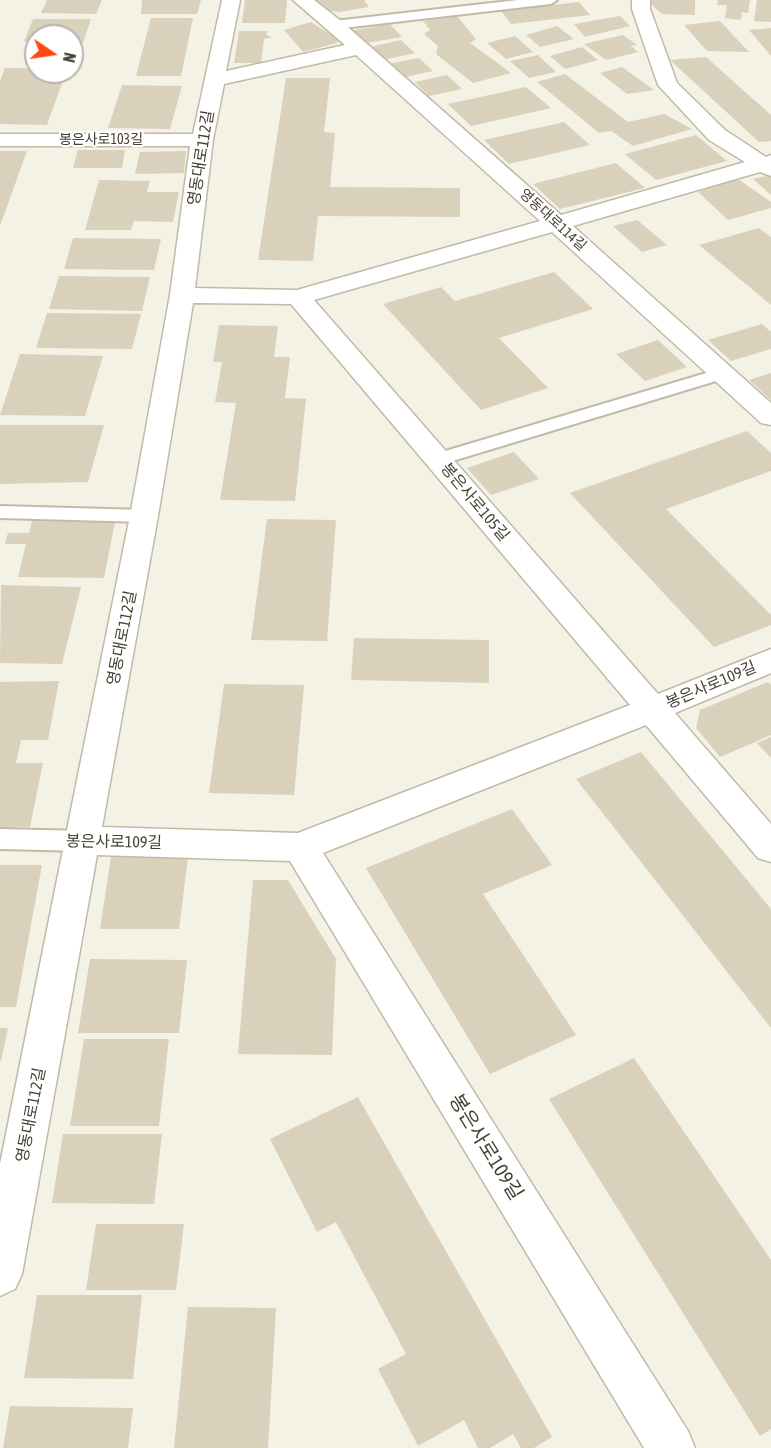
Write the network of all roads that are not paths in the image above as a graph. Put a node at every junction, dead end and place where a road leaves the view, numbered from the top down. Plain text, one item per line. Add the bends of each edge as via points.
1 (231, 0) edge
2 (302, 0) edge
3 (551, 0) edge
4 (641, 0) edge
5 (477, 4) edge
6 (334, 26) junction
7 (359, 48) junction
8 (215, 80) junction
9 (0, 140) edge
10 (202, 140) junction
11 (768, 165) edge
12 (556, 223) junction
13 (183, 296) junction
14 (298, 297) junction
15 (723, 373) junction
16 (771, 417) edge
17 (439, 459) junction
18 (0, 512) edge
19 (144, 516) junction
20 (771, 660) edge
21 (651, 710) junction
22 (0, 840) edge
23 (84, 841) junction
24 (300, 847) junction
25 (771, 848) edge
26 (0, 1274) edge
27 (671, 1448) edge

1 - 8 street, 영동대로112길
2 - 6 street, 영동대로114길
3 - 5 lane
4 - 11 street via 668,85 717,135
5 - 6 lane
6 - 7 street, 영동대로114길
7 - 8 street
7 - 12 street, 영동대로114길
8 - 10 street, 영동대로112길
9 - 10 street, 봉은사로103길
10 - 13 street, 영동대로112길
11 - 12 street
12 - 14 street
12 - 15 street, 영동대로114길
13 - 14 street
13 - 19 street, 영동대로112길
14 - 17 street, 봉은사로105길
15 - 16 street, 영동대로114길
15 - 17 lane
17 - 21 street, 봉은사로105길
18 - 19 lane
19 - 23 street, 영동대로112길
20 - 21 street, 봉은사로109길
21 - 24 street, 봉은사로109길
21 - 25 street, 봉은사로109길
22 - 23 lane, 봉은사로109길
23 - 24 street, 봉은사로109길
23 - 26 street, 영동대로112길
24 - 27 street, 봉은사로109길

